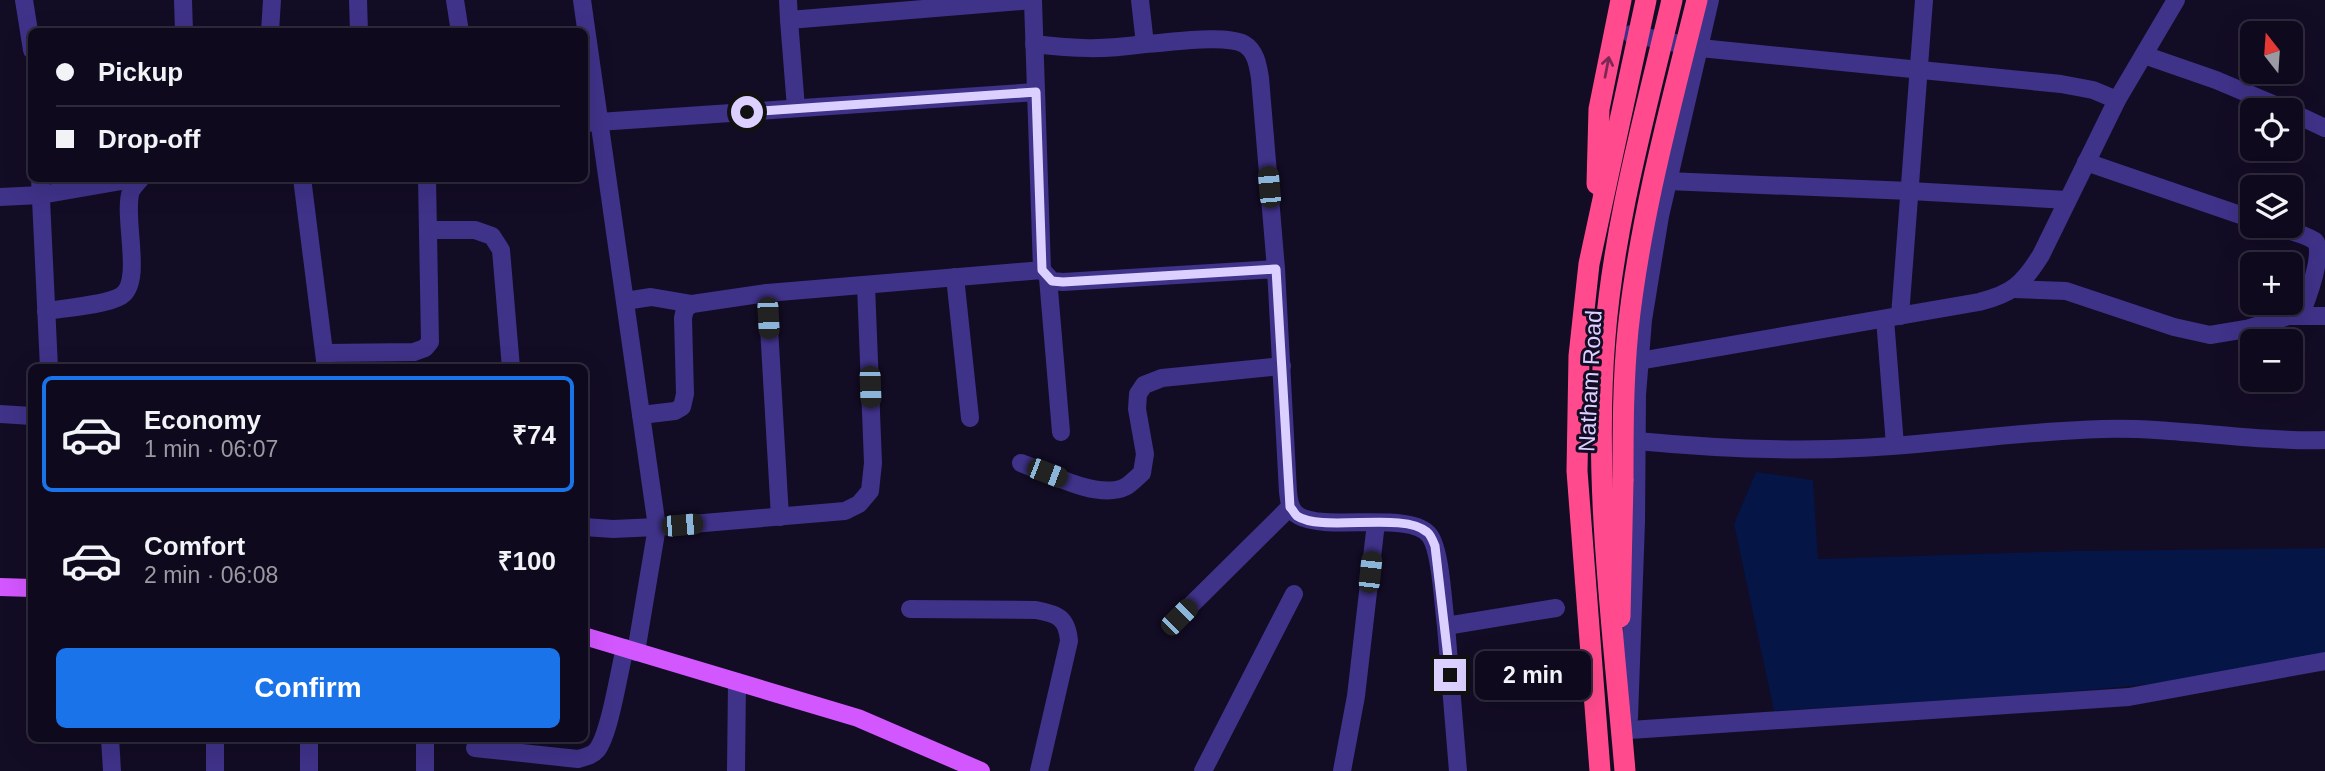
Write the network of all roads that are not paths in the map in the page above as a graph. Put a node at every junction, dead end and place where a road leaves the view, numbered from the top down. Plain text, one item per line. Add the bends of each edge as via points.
1 (24, 0) edge
2 (183, 0) edge
3 (272, 0) edge
4 (358, 0) edge
5 (455, 0) edge
6 (582, 0) edge
7 (788, 0) edge
8 (1033, 0) edge
9 (1140, 0) edge
10 (1621, 0) edge
11 (1639, 0) edge
12 (1646, 0) edge
13 (1672, 0) edge
14 (1682, 0) edge
15 (1697, 0) edge
16 (1710, 0) edge
17 (1924, 0) edge
18 (2176, 0) edge
19 (789, 20) junction
20 (28, 28) edge
21 (184, 28) edge
22 (270, 28) edge
23 (359, 28) edge
24 (459, 28) edge
25 (584, 28) edge
26 (1631, 34) junction
27 (1672, 42) junction
28 (1034, 44) junction
29 (1145, 44) junction
30 (1700, 48) junction
31 (2144, 55) junction
32 (1919, 70) junction
33 (588, 73) edge
34 (1036, 92) junction
35 (2258, 98) edge
36 (2117, 100) junction
37 (796, 108) junction
38 (2303, 118) edge
39 (592, 122) edge
40 (2325, 128) edge
41 (2086, 162) junction
42 (1667, 181) junction
43 (96, 182) edge
44 (137, 182) edge
45 (303, 182) edge
46 (427, 182) edge
47 (1597, 184) junction
48 (41, 187) edge
49 (1910, 191) junction
50 (0, 197) edge
51 (2067, 200) junction
52 (2240, 215) edge
53 (428, 230) junction
54 (2303, 236) edge
55 (1276, 269) junction
56 (1045, 274) junction
57 (956, 277) junction
58 (866, 285) junction
59 (2014, 289) junction
60 (766, 293) junction
61 (625, 301) junction
62 (692, 304) junction
63 (2303, 309) edge
64 (46, 311) junction
65 (2303, 314) edge
66 (2295, 315) edge
67 (2325, 316) edge
68 (1893, 317) junction
69 (326, 360) edge
70 (1639, 361) junction
71 (49, 364) edge
72 (511, 364) edge
73 (1282, 366) junction
74 (0, 414) edge
75 (641, 415) junction
76 (28, 416) edge
77 (970, 418) dead end
78 (1061, 432) dead end
79 (2325, 440) edge
80 (1637, 441) junction
81 (1895, 446) junction
82 (1021, 463) dead end
83 (1290, 507) junction
84 (779, 517) junction
85 (1376, 523) junction
86 (588, 527) edge
87 (657, 527) junction
88 (0, 587) edge
89 (28, 588) edge
90 (1294, 594) dead end
91 (1556, 608) dead end
92 (910, 609) dead end
93 (1179, 617) dead end
94 (1620, 617) junction
95 (1446, 626) junction
96 (588, 637) edge
97 (630, 650) junction
98 (2325, 661) edge
99 (737, 682) junction
100 (1629, 724) junction
101 (110, 742) edge
102 (215, 742) edge
103 (309, 742) edge
104 (425, 742) edge
105 (475, 748) dead end
106 (112, 771) edge
107 (215, 771) edge
108 (309, 771) edge
109 (425, 771) edge
110 (736, 771) edge
111 (981, 771) edge
112 (1039, 771) edge
113 (1203, 771) edge
114 (1342, 771) edge
115 (1458, 771) edge
116 (1593, 771) edge
117 (1600, 771) edge
118 (1625, 771) edge
119 (1633, 771) edge

1 - 20 street
2 - 21 street
3 - 22 street
4 - 23 street
5 - 24 street
6 - 25 street
7 - 19 street
8 - 19 street
8 - 28 street
9 - 29 street
47 -> 10 highway via 1599,109
11 - 26 main road, Natham Road
12 - 117 highway, bridge via 1589,264 1579,356 1577,471
13 - 118 highway, bridge via 1615,254 1605,338 1604,505
14 - 27 main road, Natham Road
15 - 94 highway, bridge via 1648,204 1634,285 1625,368
16 - 30 street
17 - 32 street
18 - 31 street
19 - 37 street
26 - 27 street
26 - 47 main road, Natham Road
27 - 30 street
27 - 94 main road, Natham Road via 1627,237 1616,320 1611,474
28 - 29 street via 1108,49
28 - 34 street
29 - 55 street via 1226,39 1245,45 1256,58
30 - 32 street
30 - 42 street
31 - 35 street
31 - 36 street
32 - 36 street via 2061,84
32 - 49 street
33 - 39 street
34 - 37 street
34 - 56 street
36 - 41 street
37 - 39 street
38 - 40 street
39 - 61 street
41 - 51 street
41 - 52 street
42 - 49 street
42 - 70 street via 1648,276
43 - 48 street
44 - 64 street via 130,204 129,287 122,296 108,301
45 - 69 street
46 - 53 street
47 - 116 main road, Natham Road via 1575,313 1570,402 1572,511
48 - 50 street
48 - 64 street
49 - 51 street
49 - 68 street
51 - 59 street via 2041,255
53 - 69 street via 430,342 414,352
53 - 72 street via 475,230 497,243
54 - 63 street via 2321,248 2322,259
55 - 56 street via 1063,282
55 - 73 street
56 - 57 street
56 - 78 street
57 - 58 street
57 - 77 street
58 - 60 street
58 - 84 street via 873,463 870,491 845,511
59 - 66 street via 2066,291 2210,335
59 - 68 street via 1997,298
60 - 62 street
60 - 84 street
61 - 62 street via 652,297
61 - 75 street
62 - 75 street via 683,318 682,407
64 - 71 street
65 - 67 street
68 - 70 street
68 - 81 street
70 - 80 street
73 - 82 street via 1162,378 1144,385 1137,409 1145,454 1142,473 1125,487 1102,491
73 - 83 street
74 - 76 street
75 - 87 street
79 - 81 street via 2115,429 2017,433
80 - 81 street via 1761,450
80 - 100 street
83 - 85 street via 1297,516 1314,521
83 - 93 street
84 - 87 street
85 - 95 street via 1411,525 1429,533 1435,546
85 - 114 street via 1356,696
86 - 87 street
87 - 97 street
88 - 89 main road
90 - 113 street
91 - 95 street
92 - 112 street via 1036,610 1061,618 1069,641
94 - 100 main road, Natham Road
95 - 115 street
96 - 97 main road
97 - 99 main road
97 - 105 street via 598,749 589,757
98 - 100 street via 2129,697
99 - 110 street
99 - 111 main road via 858,718
100 - 119 main road, Natham Road
101 - 106 street
102 - 107 street
103 - 108 street
104 - 109 street

